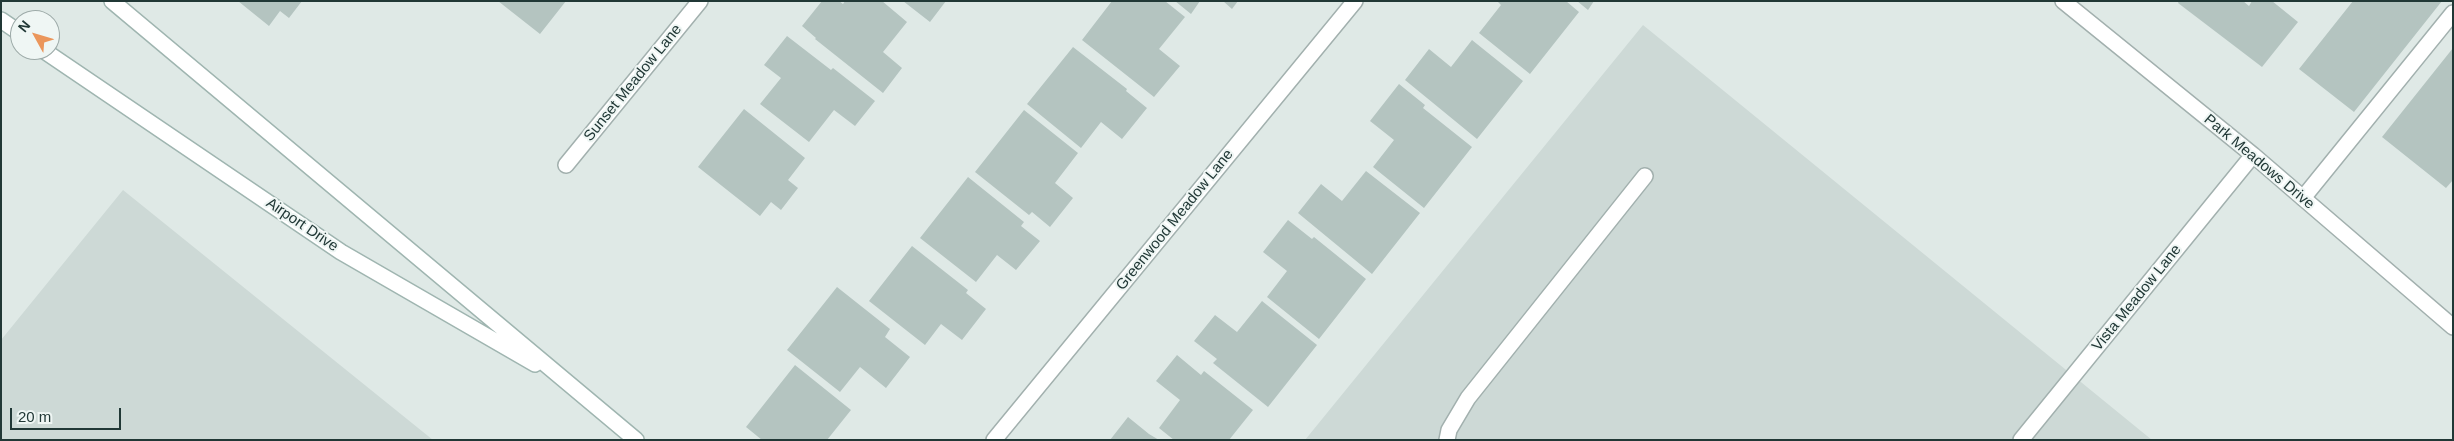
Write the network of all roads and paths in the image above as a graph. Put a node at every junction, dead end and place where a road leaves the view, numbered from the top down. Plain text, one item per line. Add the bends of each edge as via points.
1 (700, 1) edge
2 (1355, 1) edge
3 (2063, 1) edge
4 (112, 2) edge
5 (2453, 13) edge
6 (58, 60) edge
7 (2253, 156) junction
8 (566, 165) dead end
9 (1645, 176) dead end
10 (2303, 198) junction
11 (2453, 327) edge
12 (570, 385) junction
13 (636, 440) edge
14 (994, 440) edge
15 (1447, 440) edge
16 (2021, 440) edge

1 - 8 street, Sunset Meadow Lane
2 - 14 street, Greenwood Meadow Lane
3 - 7 street, Park Meadows Drive
4 - 12 street, Airport Drive
5 - 10 street
6 - 12 street, Airport Drive via 341,252
7 - 10 street, Park Meadows Drive
7 - 16 street, Vista Meadow Lane
9 - 15 street via 1468,398 1449,430
10 - 11 street, Park Meadows Drive
12 - 13 street, Airport Drive

